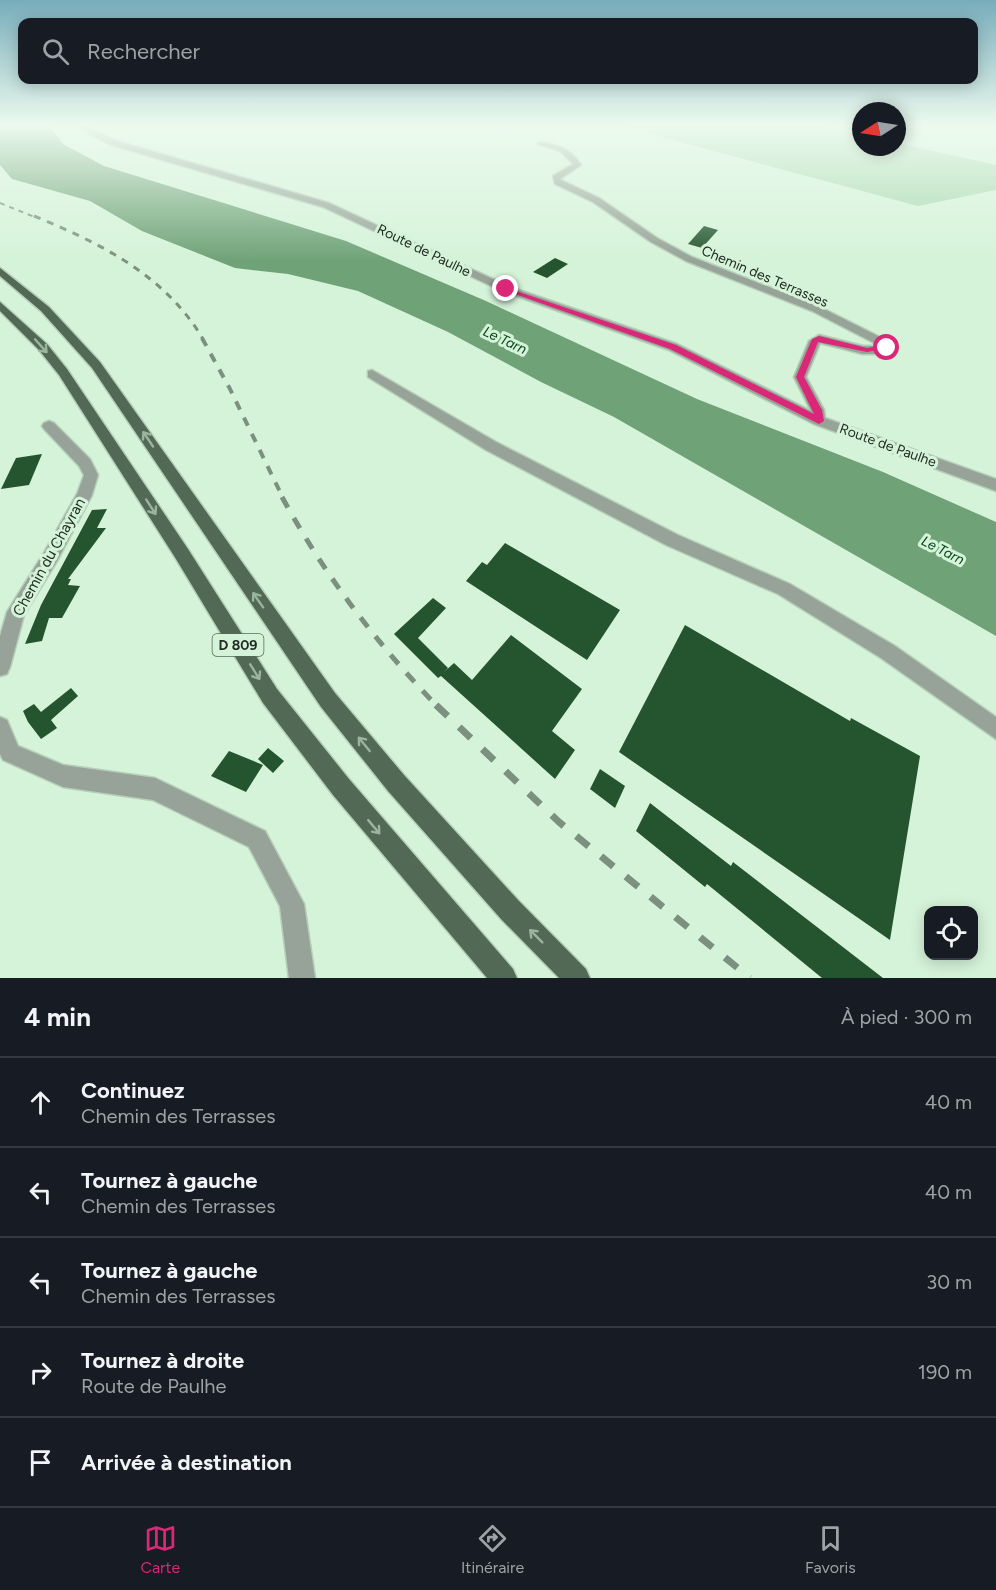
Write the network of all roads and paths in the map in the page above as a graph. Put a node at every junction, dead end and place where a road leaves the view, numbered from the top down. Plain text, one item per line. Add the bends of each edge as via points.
1 (205, 170) edge
2 (570, 170) edge
3 (0, 271) edge
4 (0, 305) edge
5 (372, 374) dead end
6 (819, 421) junction
7 (49, 426) dead end
8 (996, 485) edge
9 (0, 667) edge
10 (0, 727) edge
11 (996, 729) edge
12 (302, 978) edge
13 (504, 978) edge
14 (577, 978) edge

1 - 6 street, Route de Paulhe via 326,205 506,289 681,350
2 - 6 street, Chemin des Terrasses via 556,178 558,182 596,200 654,240 689,259 816,309 884,344 887,348 867,350 819,338 815,341 800,377
14 -> 3 main road, D 809 via 396,783 343,718 96,365 45,309
4 -> 13 main road, D 809 via 63,372 270,696 340,787
5 - 11 street via 491,446 672,540 784,590 888,652
6 - 8 street, Route de Paulhe
7 - 9 street, Chemin du Chayran via 85,463 91,475 51,556 16,612
10 - 12 street via 10,753 63,776 155,789 257,838 292,904

